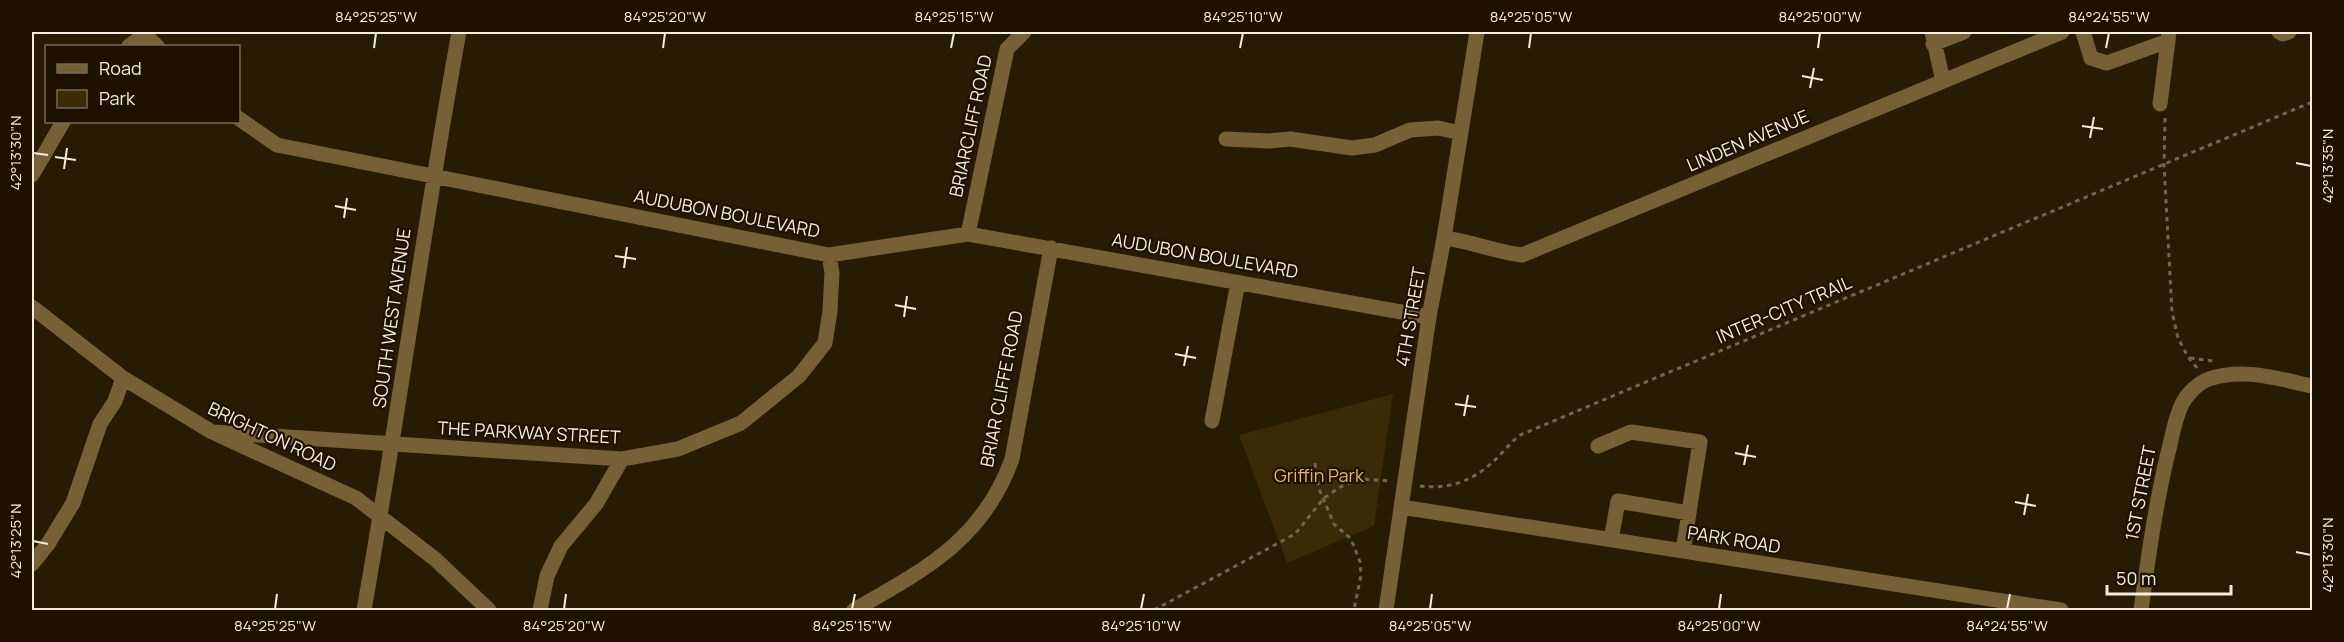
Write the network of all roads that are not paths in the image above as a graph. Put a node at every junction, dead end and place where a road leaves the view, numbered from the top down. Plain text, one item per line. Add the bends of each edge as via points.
1 (459, 32) edge
2 (1024, 32) edge
3 (1477, 32) edge
4 (1964, 32) edge
5 (2059, 32) edge
6 (2083, 32) edge
7 (2279, 32) edge
8 (2289, 32) edge
9 (146, 33) edge
10 (2169, 36) edge
11 (1933, 38) edge
12 (130, 45) edge
13 (156, 45) edge
14 (1943, 81) junction
15 (2160, 104) road end
16 (240, 119) edge
17 (62, 123) edge
18 (1461, 133) junction
19 (1227, 140) dead end
20 (433, 174) junction
21 (32, 175) edge
22 (968, 234) junction
23 (1444, 238) junction
24 (1051, 248) junction
25 (830, 255) junction
26 (1238, 282) junction
27 (32, 307) edge
28 (1429, 317) junction
29 (123, 378) junction
30 (2313, 386) edge
31 (1212, 421) dead end
32 (212, 432) junction
33 (392, 444) junction
34 (1598, 446) dead end
35 (622, 459) junction
36 (1401, 507) junction
37 (1689, 513) junction
38 (381, 516) junction
39 (1611, 540) junction
40 (1683, 551) junction
41 (32, 564) edge
42 (364, 610) edge
43 (489, 610) edge
44 (540, 610) edge
45 (854, 610) edge
46 (1386, 610) edge
47 (2061, 610) edge
48 (2140, 610) edge

1 - 20 street, SOUTH WEST AVENUE
2 - 22 street, BRIARCLIFF ROAD via 1007,49
3 - 18 street, 4TH STREET
4 - 11 street
5 - 14 street, LINDEN AVENUE
6 - 10 street via 2091,58 2107,63
7 - 8 street
9 - 12 street
9 - 13 street
10 - 15 street
11 - 14 street
14 - 23 street, LINDEN AVENUE via 1522,255
16 - 20 street, AUDUBON BOULEVARD via 277,145
17 - 21 street
18 - 19 street via 1438,128 1410,130 1375,145 1352,148 1290,139
18 - 23 street, 4TH STREET
20 - 25 street, AUDUBON BOULEVARD
20 - 33 street, SOUTH WEST AVENUE
22 - 24 street, AUDUBON BOULEVARD
22 - 25 street, AUDUBON BOULEVARD
23 - 28 street, 4TH STREET
24 - 26 street, AUDUBON BOULEVARD
24 - 45 street, BRIAR CLIFFE ROAD via 1012,459 1004,481 986,511 955,546
25 - 35 street, THE PARKWAY STREET via 830,311 825,343 799,375 741,423 678,449
26 - 28 street, AUDUBON BOULEVARD
26 - 31 street
27 - 29 street, BRIGHTON ROAD
28 - 36 street, 4TH STREET
29 - 32 street, BRIGHTON ROAD
29 - 41 street via 115,401 100,424 73,503
30 - 48 street, 1ST STREET via 2250,373 2229,374 2207,380 2183,402 2156,506
32 - 33 street, THE PARKWAY STREET
32 - 38 street, BRIGHTON ROAD via 356,498
33 - 35 street, THE PARKWAY STREET
33 - 38 street, SOUTH WEST AVENUE
34 - 37 street via 1631,432 1700,442
35 - 44 street via 596,504 561,546 547,576
36 - 39 street, PARK ROAD
36 - 46 street, 4TH STREET
37 - 39 street via 1618,501
37 - 40 street
38 - 42 street, SOUTH WEST AVENUE
38 - 43 street, BRIGHTON ROAD via 435,559
39 - 40 street, PARK ROAD
40 - 47 street, PARK ROAD

